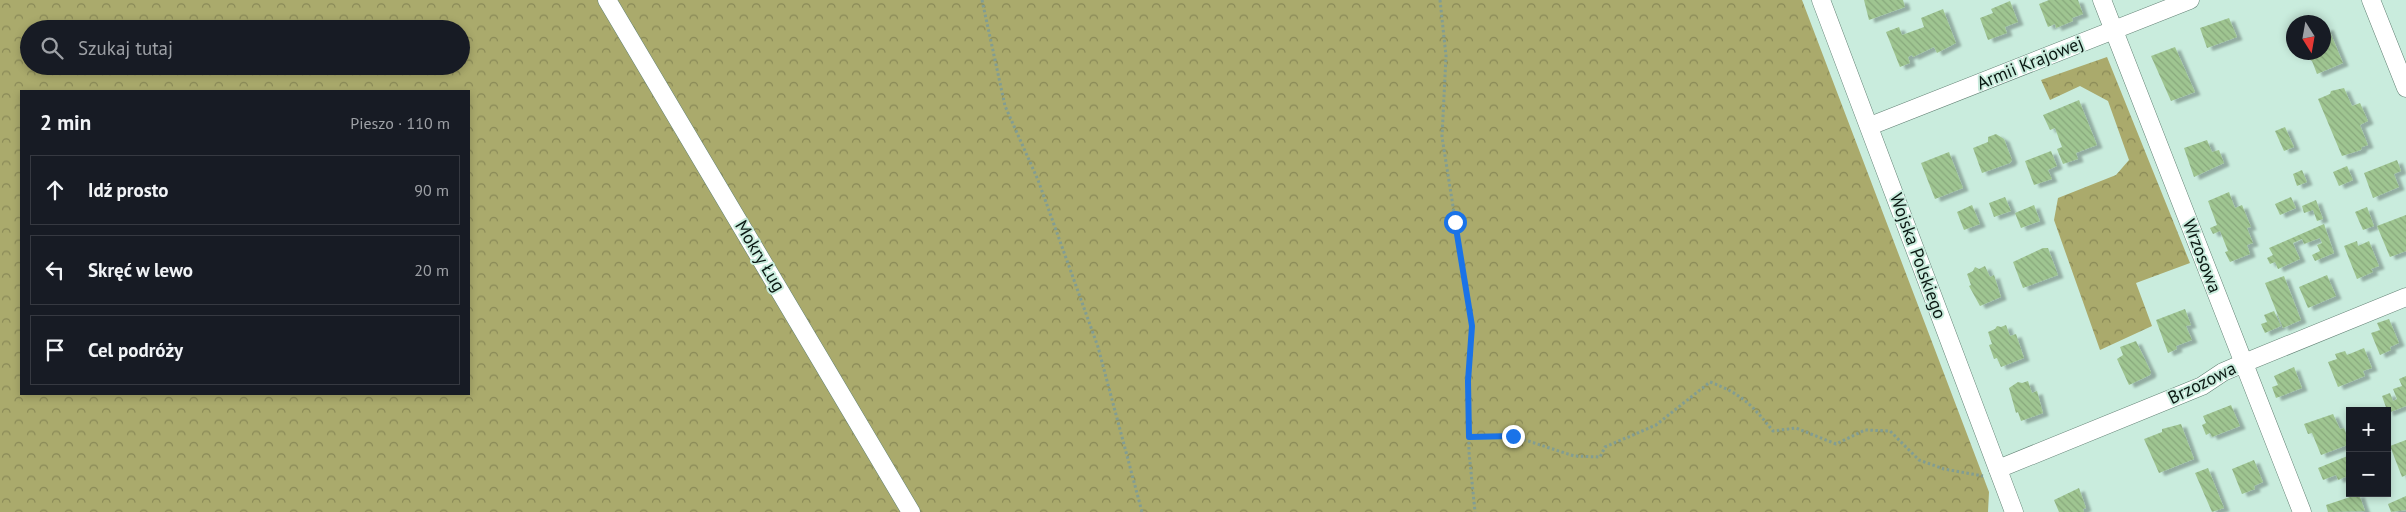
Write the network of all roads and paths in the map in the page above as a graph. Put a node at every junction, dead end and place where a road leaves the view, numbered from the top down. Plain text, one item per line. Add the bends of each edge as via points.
1 (607, 0) edge
2 (982, 0) edge
3 (1440, 0) edge
4 (1821, 0) edge
5 (2102, 0) edge
6 (2190, 0) edge
7 (2371, 0) edge
8 (2114, 29) junction
9 (2406, 88) edge
10 (1870, 126) junction
11 (2406, 297) edge
12 (2244, 363) junction
13 (1469, 437) junction
14 (1990, 473) junction
15 (911, 512) edge
16 (1142, 512) edge
17 (1475, 512) edge
18 (2014, 512) edge
19 (2302, 512) edge

1 - 15 street, Mokry Ług
2 - 16 path via 1005,106 1038,180 1098,347
3 - 13 path via 1446,56 1442,137 1472,326 1468,381
4 - 10 street, Wojska Polskiego
5 - 8 street, Wrzosowa
6 - 8 street, Armii Krajowej
7 - 9 street
8 - 10 street, Armii Krajowej
8 - 12 street, Wrzosowa
10 - 14 street, Wojska Polskiego
11 - 12 street, Brzozowa
12 - 14 street, Brzozowa via 2202,386
12 - 19 street, Wrzosowa
13 - 14 path via 1513,436 1574,456 1600,457 1605,447 1656,425 1710,382 1735,391 1773,431 1796,428 1836,444 1865,430 1890,431 1919,460 1944,469
13 - 17 path
14 - 18 street, Wojska Polskiego

